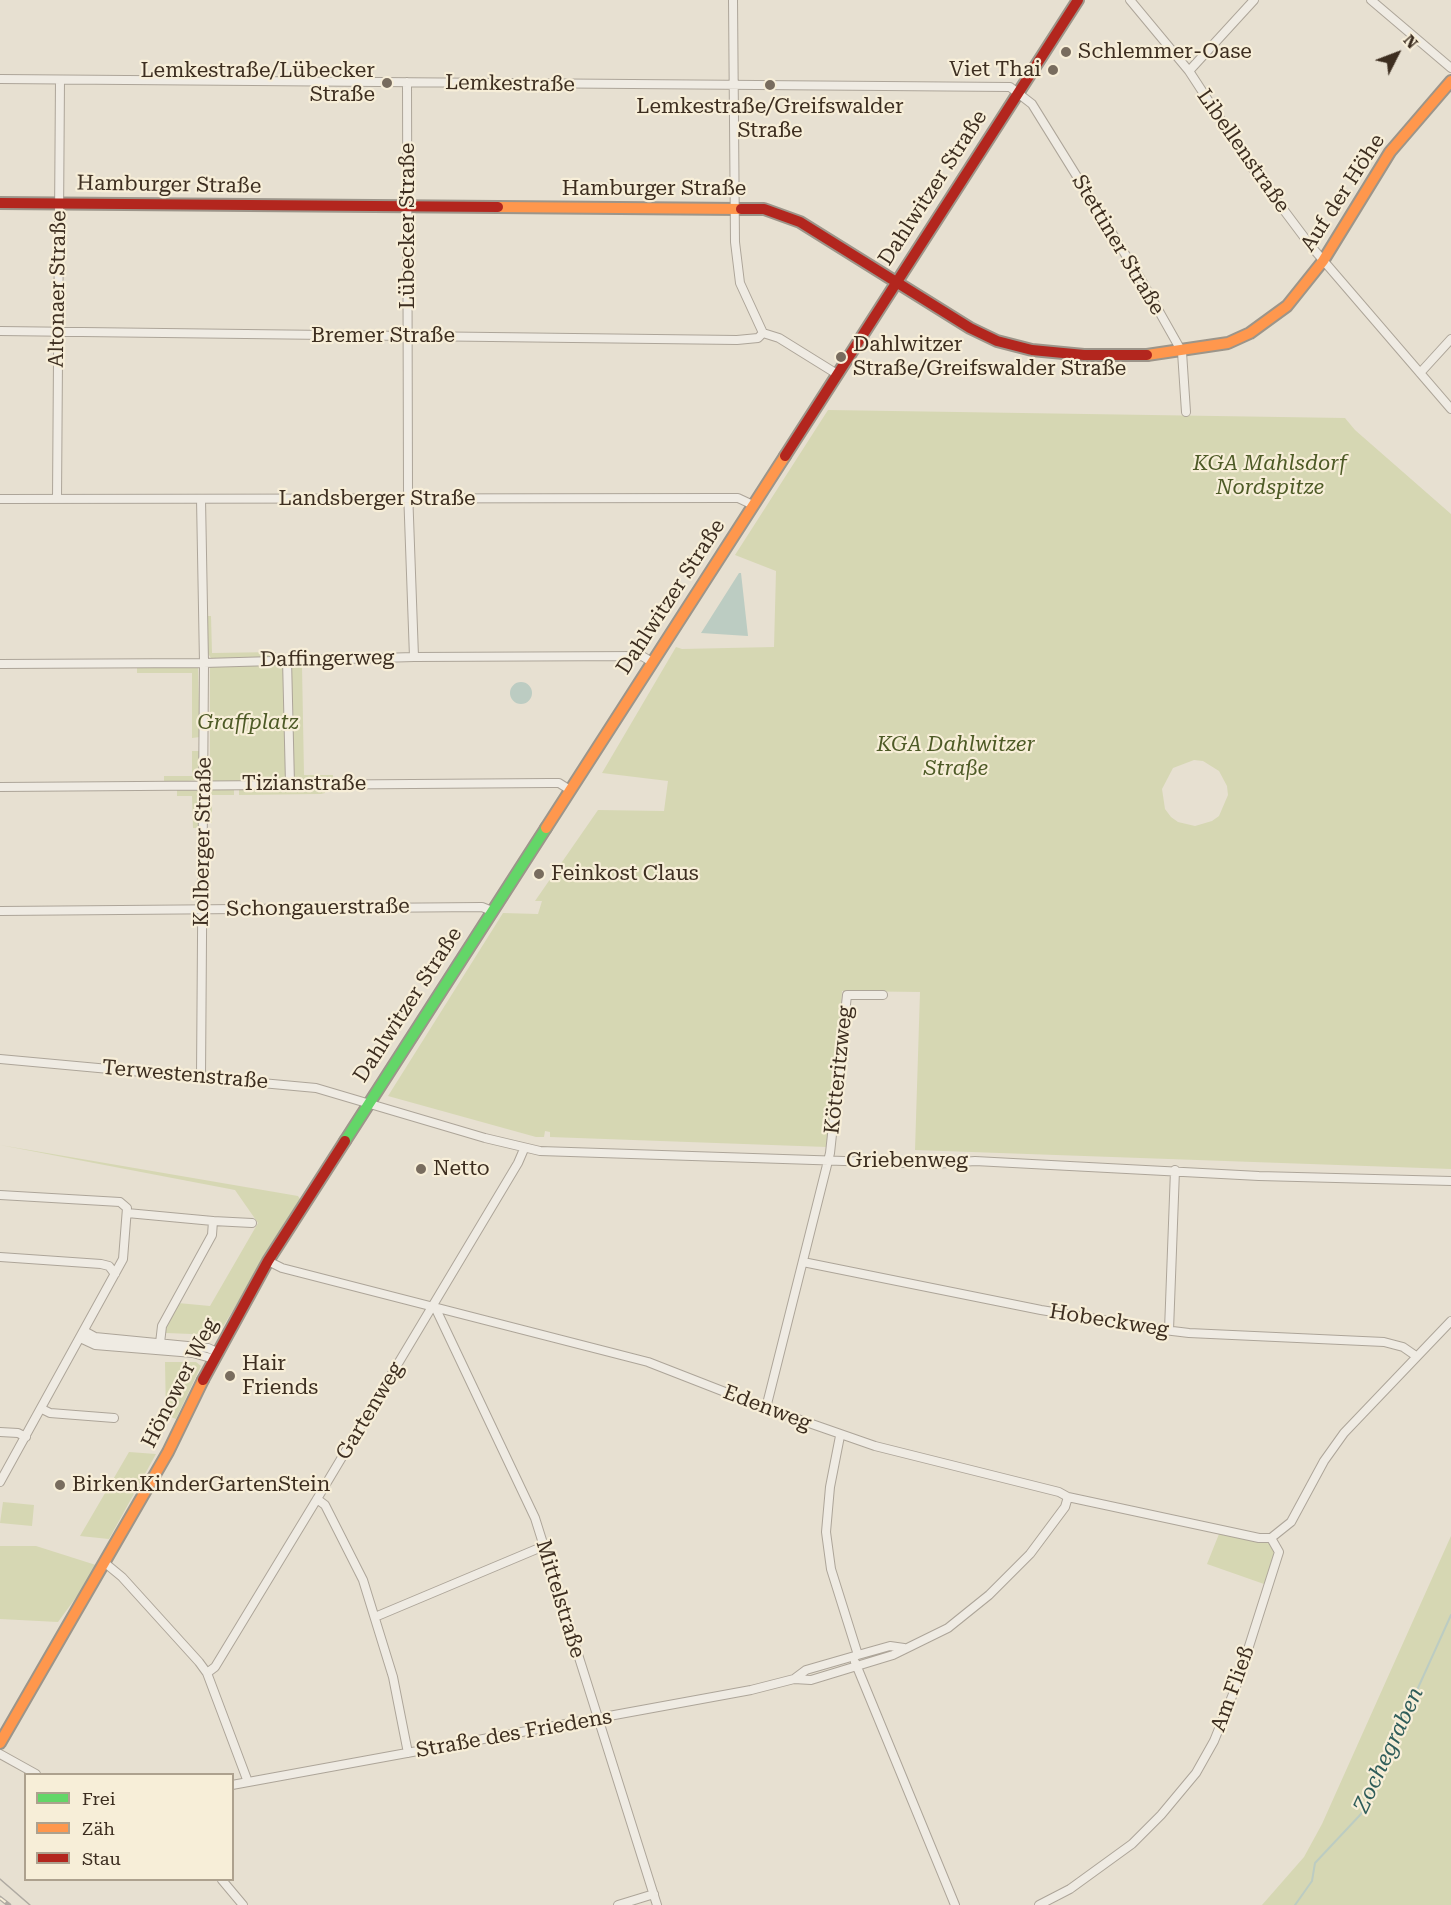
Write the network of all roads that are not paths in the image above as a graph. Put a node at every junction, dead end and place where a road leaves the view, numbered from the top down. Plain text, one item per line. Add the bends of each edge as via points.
1 (733, 0) edge
2 (1078, 0) edge
3 (1130, 0) edge
4 (1254, 0) edge
5 (1371, 0) edge
6 (1451, 68) edge
7 (1189, 71) junction
8 (0, 80) edge
9 (60, 80) junction
10 (1451, 81) edge
11 (407, 82) junction
12 (736, 85) junction
13 (1018, 92) junction
14 (0, 203) edge
15 (59, 203) junction
16 (408, 207) junction
17 (735, 209) junction
18 (1323, 261) junction
19 (896, 281) junction
20 (1266, 324) joint
21 (0, 331) edge
22 (57, 331) junction
23 (763, 333) junction
24 (409, 335) junction
25 (1451, 339) edge
26 (1182, 352) junction
27 (1420, 373) junction
28 (837, 374) junction
29 (1451, 409) edge
30 (1185, 411) dead end
31 (0, 499) edge
32 (57, 499) junction
33 (201, 499) junction
34 (409, 500) junction
35 (753, 505) junction
36 (414, 657) junction
37 (287, 659) junction
38 (652, 662) junction
39 (204, 663) junction
40 (0, 664) edge
41 (204, 784) junction
42 (290, 784) junction
43 (0, 788) edge
44 (570, 790) junction
45 (202, 909) junction
46 (0, 911) edge
47 (492, 911) junction
48 (883, 995) dead end
49 (0, 1059) edge
50 (201, 1076) junction
51 (368, 1104) junction
52 (524, 1149) junction
53 (827, 1160) junction
54 (1175, 1170) junction
55 (1451, 1181) edge
56 (0, 1195) edge
57 (308, 1198) joint
58 (127, 1213) junction
59 (213, 1221) junction
60 (252, 1223) dead end
61 (0, 1257) edge
62 (268, 1261) junction
63 (803, 1262) junction
64 (115, 1274) junction
65 (434, 1305) junction
66 (1451, 1321) edge
67 (1169, 1330) junction
68 (82, 1335) junction
69 (160, 1343) junction
70 (216, 1355) junction
71 (1416, 1356) junction
72 (766, 1408) junction
73 (42, 1409) junction
74 (114, 1418) dead end
75 (0, 1432) edge
76 (840, 1436) junction
77 (26, 1437) junction
78 (0, 1482) edge
79 (1068, 1497) junction
80 (317, 1499) junction
81 (1271, 1538) junction
82 (544, 1546) junction
83 (105, 1563) junction
84 (375, 1617) junction
85 (904, 1648) junction
86 (855, 1655) junction
87 (857, 1666) junction
88 (207, 1673) junction
89 (794, 1679) junction
90 (598, 1719) junction
91 (0, 1743) edge
92 (408, 1753) junction
93 (0, 1754) edge
94 (34, 1773) edge
95 (248, 1782) junction
96 (234, 1785) edge
97 (223, 1881) edge
98 (654, 1894) junction
99 (243, 1905) edge
100 (618, 1905) edge
101 (657, 1905) edge
102 (955, 1905) edge
103 (1040, 1905) edge

1 - 12 street
2 - 13 main road, Dahlwitzer Straße
3 - 7 street, Libellenstraße
4 - 7 street
5 - 6 street
7 - 18 street, Libellenstraße via 1258,176
8 - 9 street, Lemkestraße
9 - 11 street, Lemkestraße
9 - 15 street, Altonaer Straße
10 - 18 main road, Auf der Höhe via 1380,166
11 - 12 street, Lemkestraße
11 - 16 street, Lübecker Straße
12 - 13 street, Lemkestraße via 1005,86
12 - 17 street
13 - 19 main road, Dahlwitzer Straße
13 - 26 street, Stettiner Straße via 1032,104
14 - 15 main road, Hamburger Straße
15 - 16 main road, Hamburger Straße
15 - 22 street, Altonaer Straße
16 - 17 main road, Hamburger Straße
16 - 24 street, Lübecker Straße
17 - 19 main road, Hamburger Straße via 764,209 800,222
17 - 23 street via 737,269 745,297
18 - 20 main road, Auf der Höhe via 1287,306
18 - 27 street, Libellenstraße
19 - 26 main road, Hamburger Straße via 970,328 997,341 1032,350 1109,356
19 - 28 main road, Dahlwitzer Straße
20 - 26 main road, Hamburger Straße via 1228,343
21 - 22 street, Bremer Straße
22 - 24 street, Bremer Straße
22 - 32 street, Altonaer Straße
23 - 24 street, Bremer Straße via 758,338 737,340
23 - 28 street via 779,338
24 - 34 street, Lübecker Straße
25 - 27 street
26 - 30 street, Stettiner Straße
27 - 29 street, Libellenstraße
28 - 35 main road, Dahlwitzer Straße
31 - 32 street, Landsberger Straße
32 - 33 street, Landsberger Straße
33 - 34 street, Landsberger Straße
33 - 39 street, Kolberger Straße
34 - 35 street, Landsberger Straße via 738,498
34 - 36 street, Lübecker Straße
35 - 38 main road, Dahlwitzer Straße
36 - 37 street, Daffingerweg
36 - 38 street, Daffingerweg via 642,656
37 - 39 street, Daffingerweg
37 - 42 street
38 - 44 main road, Dahlwitzer Straße
39 - 40 street, Daffingerweg
39 - 41 street, Kolberger Straße
41 - 42 street, Tizianstraße
41 - 43 street, Tizianstraße
41 - 45 street, Kolberger Straße
42 - 44 street, Tizianstraße via 559,783
44 - 47 main road, Dahlwitzer Straße
45 - 46 street, Schongauerstraße
45 - 47 street, Schongauerstraße via 482,907
45 - 50 street, Kolberger Straße
47 - 51 main road, Dahlwitzer Straße
48 - 53 street, Kötteritzweg via 847,995 836,1114
49 - 50 street, Terwestenstraße
50 - 51 street, Terwestenstraße via 316,1088
51 - 52 street, Griebenweg
51 - 57 main road, Dahlwitzer Straße
52 - 53 street, Griebenweg
52 - 65 street, Gartenweg
53 - 54 street, Griebenweg via 935,1164 975,1161
53 - 63 street, Kötteritzweg
54 - 55 street, Griebenweg
54 - 67 street
56 - 58 street via 120,1202 125,1204
57 - 62 main road, Hönower Weg
58 - 59 street
58 - 64 street via 123,1259
59 - 60 street
59 - 69 street via 212,1235 162,1326
61 - 64 street via 101,1264 109,1266
62 - 65 street, Edenweg via 282,1268
62 - 70 main road, Hönower Weg
63 - 67 street, Hobeckweg via 1035,1309
63 - 72 street, Kötteritzweg
64 - 68 street
65 - 72 street, Edenweg via 648,1362
65 - 80 street, Gartenweg
65 - 82 street, Mittelstraße via 522,1489
66 - 71 street
67 - 71 street, Hobeckweg via 1384,1342 1403,1347
68 - 69 street
68 - 70 street via 95,1345
68 - 73 street
69 - 70 street via 208,1348
70 - 83 main road, Hönower Weg
71 - 81 street via 1349,1426 1324,1461 1291,1522
72 - 76 street, Edenweg
73 - 74 street
73 - 77 street
75 - 77 street
76 - 79 street, Edenweg
76 - 86 street via 826,1532 831,1569
77 - 78 street
79 - 81 street, Edenweg via 1259,1539
79 - 85 street, Straße des Friedens via 1030,1554 990,1595 948,1628
80 - 84 street via 326,1504 341,1534
80 - 88 street, Gartenweg via 215,1667
81 - 103 street, Am Fließ via 1279,1552 1237,1684 1196,1773 1132,1844 1085,1879
82 - 84 street
82 - 90 street, Mittelstraße
83 - 88 street via 146,1602
83 - 91 main road, Hönower Weg
84 - 92 street via 393,1677
85 - 86 street, Straße des Friedens via 890,1646
85 - 87 street, Straße des Friedens
86 - 87 street
86 - 89 street, Straße des Friedens via 806,1670
87 - 89 street, Straße des Friedens via 811,1680
87 - 102 street
88 - 95 street
89 - 90 street, Straße des Friedens
90 - 92 street, Straße des Friedens
90 - 98 street, Mittelstraße
92 - 95 street, Straße des Friedens
93 - 94 street
95 - 96 street, Straße des Friedens
97 - 99 street
98 - 100 street
98 - 101 street, Mittelstraße

